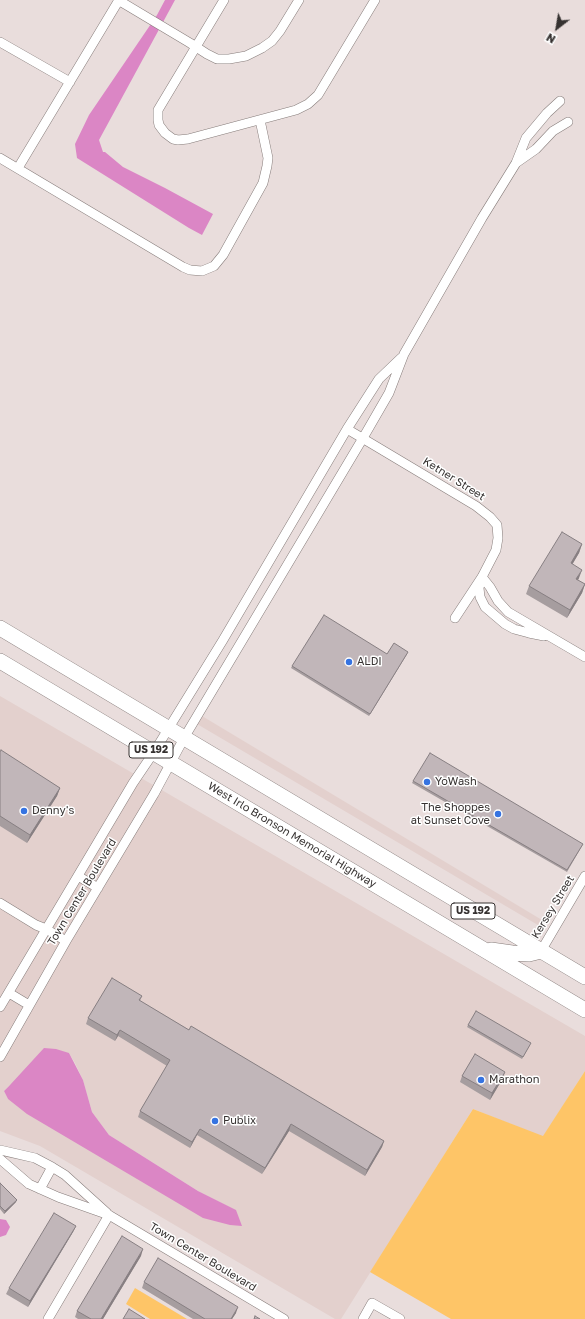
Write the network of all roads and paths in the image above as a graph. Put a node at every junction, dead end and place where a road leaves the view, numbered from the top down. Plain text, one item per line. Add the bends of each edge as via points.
1 (118, 0) edge
2 (224, 0) edge
3 (299, 0) edge
4 (375, 0) edge
5 (0, 42) edge
6 (196, 47) junction
7 (70, 82) junction
8 (560, 101) dead end
9 (260, 120) junction
10 (568, 122) dead end
11 (0, 158) edge
12 (516, 163) junction
13 (18, 168) junction
14 (404, 354) junction
15 (347, 429) junction
16 (363, 438) junction
17 (271, 557) junction
18 (287, 567) junction
19 (482, 577) junction
20 (455, 618) dead end
21 (0, 628) edge
22 (550, 636) junction
23 (223, 640) junction
24 (237, 650) junction
25 (585, 657) edge
26 (0, 660) edge
27 (168, 729) junction
28 (184, 738) junction
29 (154, 752) junction
30 (171, 762) junction
31 (78, 876) junction
32 (585, 876) edge
33 (98, 888) junction
34 (0, 903) edge
35 (46, 930) junction
36 (66, 941) junction
37 (482, 948) junction
38 (541, 951) junction
39 (585, 977) edge
40 (9, 993) junction
41 (29, 1005) junction
42 (0, 1007) edge
43 (585, 1010) edge
44 (0, 1057) edge
45 (0, 1150) edge
46 (0, 1158) edge
47 (52, 1167) junction
48 (40, 1189) junction
49 (109, 1215) junction
50 (48, 1319) edge
51 (284, 1319) edge
52 (363, 1319) edge
53 (400, 1319) edge

1 - 6 street
1 - 7 street
2 - 6 street
3 - 6 street via 272,41 246,56 217,59
4 - 9 street via 318,95 296,110
5 - 7 street
6 - 9 street via 160,105 158,120 161,129 173,139 183,140
7 - 13 street
8 - 12 street via 526,138
9 - 13 street via 268,158 263,183 223,256 214,266 202,272 183,267
10 - 12 street via 553,131 536,149
11 - 13 street
12 - 14 street
14 - 15 street, Town Center Boulevard via 379,379
14 - 16 street, Town Center Boulevard via 389,393
15 - 16 street, Ketner Street
15 - 17 street, Town Center Boulevard
16 - 18 street, Town Center Boulevard
16 - 19 street, Ketner Street via 476,506 497,525 496,550
17 - 18 street
17 - 23 street, Town Center Boulevard
18 - 24 street, Town Center Boulevard
19 - 20 street, Ketner Street
19 - 22 street via 508,612
19 - 22 street, Ketner Street via 480,597 486,607 505,624 528,633
21 - 27 highway, US 192
22 - 25 street, Ketner Street
23 - 24 street
23 - 27 street, Town Center Boulevard
24 - 28 street, Town Center Boulevard
26 - 29 highway, West Irlo Bronson Memorial Highway / US 192
27 - 28 highway, US 192
27 - 29 street, Town Center Boulevard
28 - 30 street, Town Center Boulevard
28 - 38 highway, US 192
29 - 30 highway, West Irlo Bronson Memorial Highway / US 192
29 - 31 street, Town Center Boulevard
30 - 33 street, Town Center Boulevard
30 - 37 highway, West Irlo Bronson Memorial Highway / US 192
31 - 33 street
31 - 35 street, Town Center Boulevard
32 - 38 street, Kersey Street
33 - 36 street, Town Center Boulevard
34 - 35 street
35 - 36 street
35 - 40 street, Town Center Boulevard
36 - 41 street, Town Center Boulevard
37 - 38 highway via 529,954
37 - 43 highway, West Irlo Bronson Memorial Highway / US 192
38 - 39 highway, US 192
40 - 41 street
40 - 42 street, Town Center Boulevard
41 - 44 street, Town Center Boulevard
45 - 47 street, Town Center Boulevard via 35,1158
46 - 48 street, Town Center Boulevard via 28,1184
47 - 48 street
47 - 49 street, Town Center Boulevard via 65,1175
48 - 49 street, Town Center Boulevard
49 - 50 street
49 - 51 street, Town Center Boulevard
52 - 53 street via 372,1303

